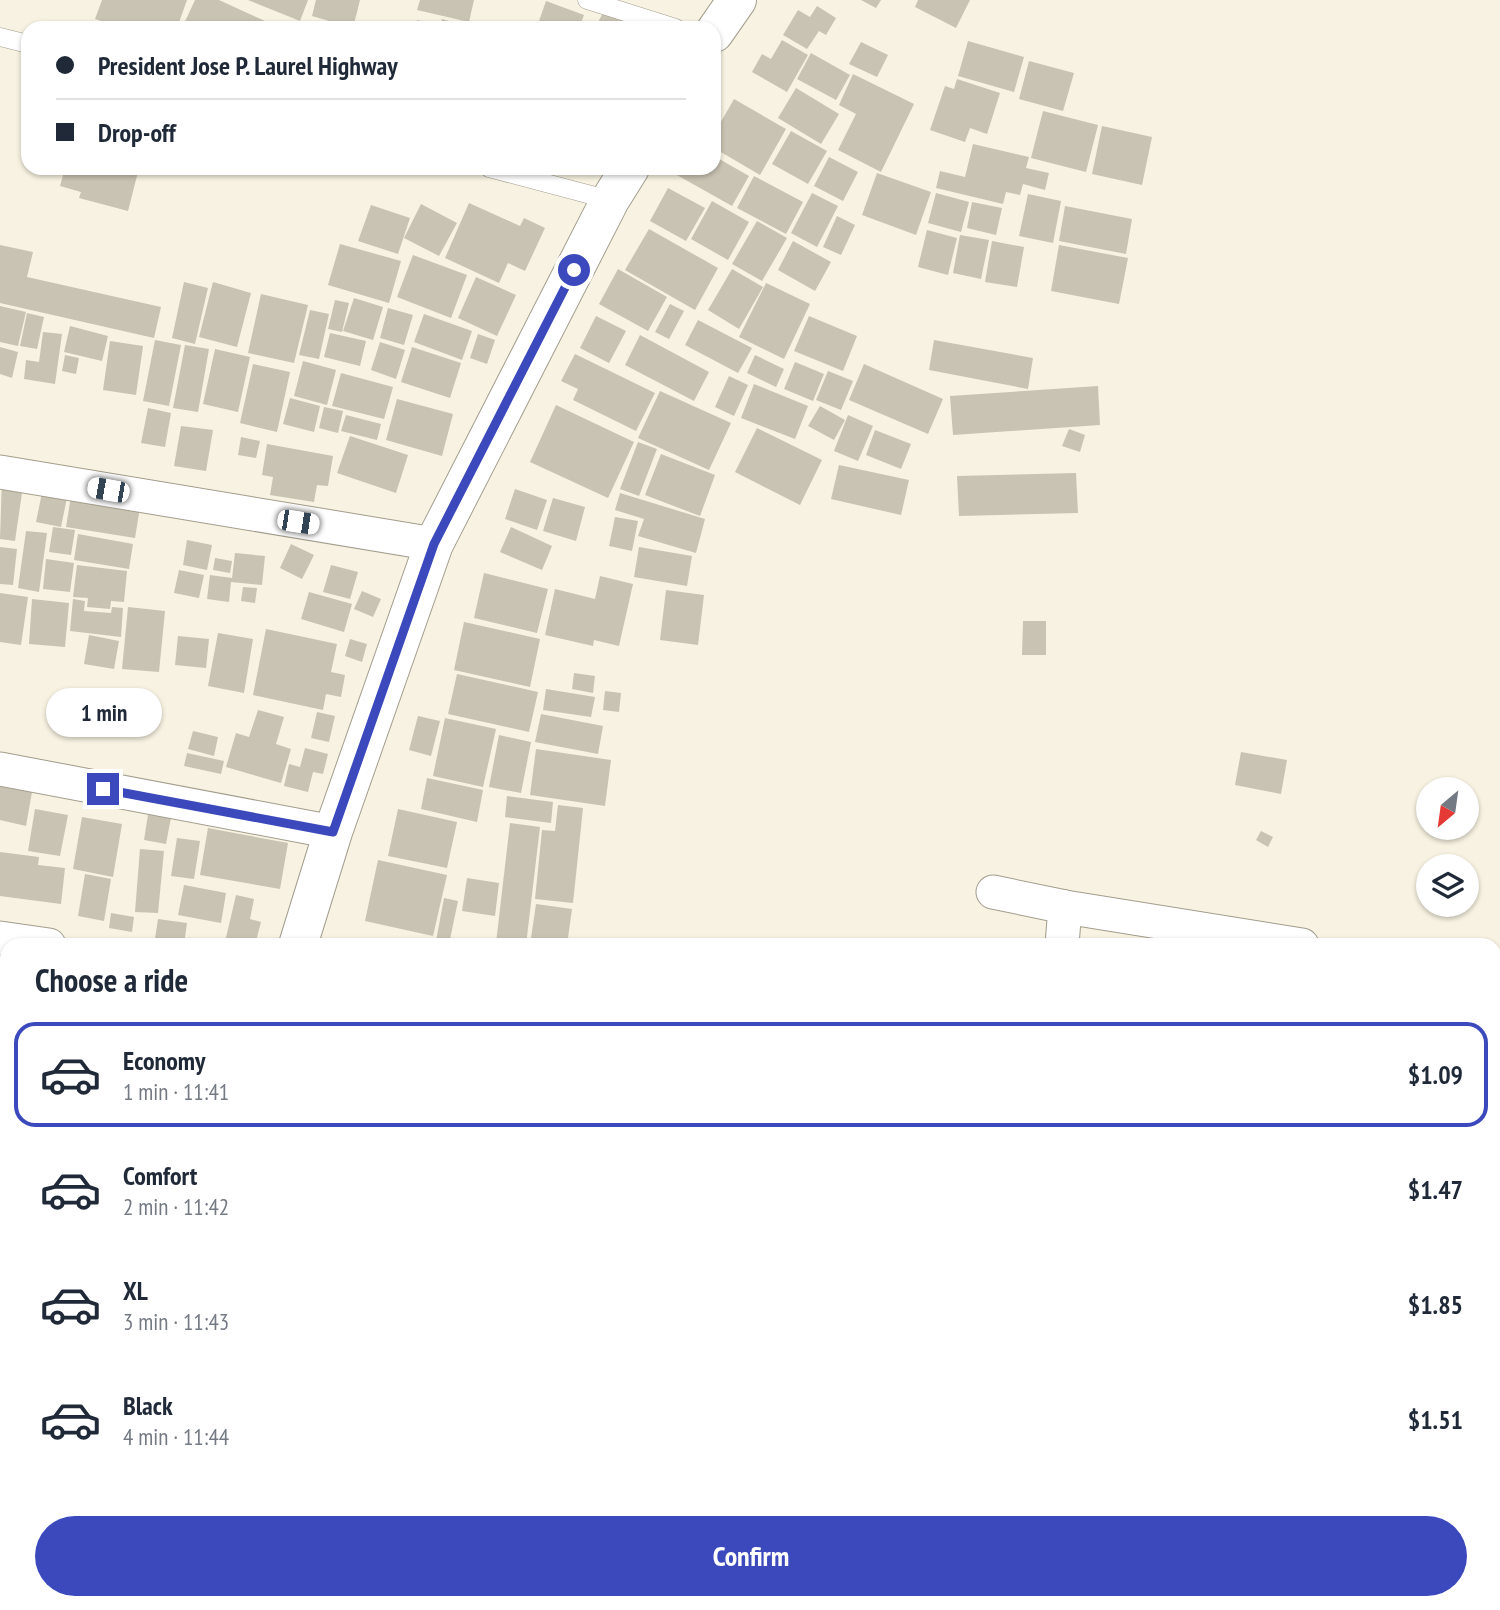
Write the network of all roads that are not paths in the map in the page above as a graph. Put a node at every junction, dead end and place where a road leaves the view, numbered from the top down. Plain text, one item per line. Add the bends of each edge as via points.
1 (587, 0) edge
2 (737, 0) edge
3 (654, 21) edge
4 (721, 23) edge
5 (0, 37) edge
6 (21, 42) edge
7 (515, 175) edge
8 (626, 175) edge
9 (610, 200) junction
10 (0, 472) edge
11 (434, 544) junction
12 (0, 769) edge
13 (333, 832) junction
14 (993, 892) dead end
15 (1065, 907) junction
16 (300, 938) edge
17 (1063, 938) edge
18 (1203, 938) edge

1 - 3 lane
2 - 4 highway
5 - 6 lane
7 - 9 lane
8 - 9 highway
9 - 11 highway
10 - 11 street
11 - 13 highway
12 - 13 street
13 - 16 highway
14 - 15 street
15 - 17 street
15 - 18 street

